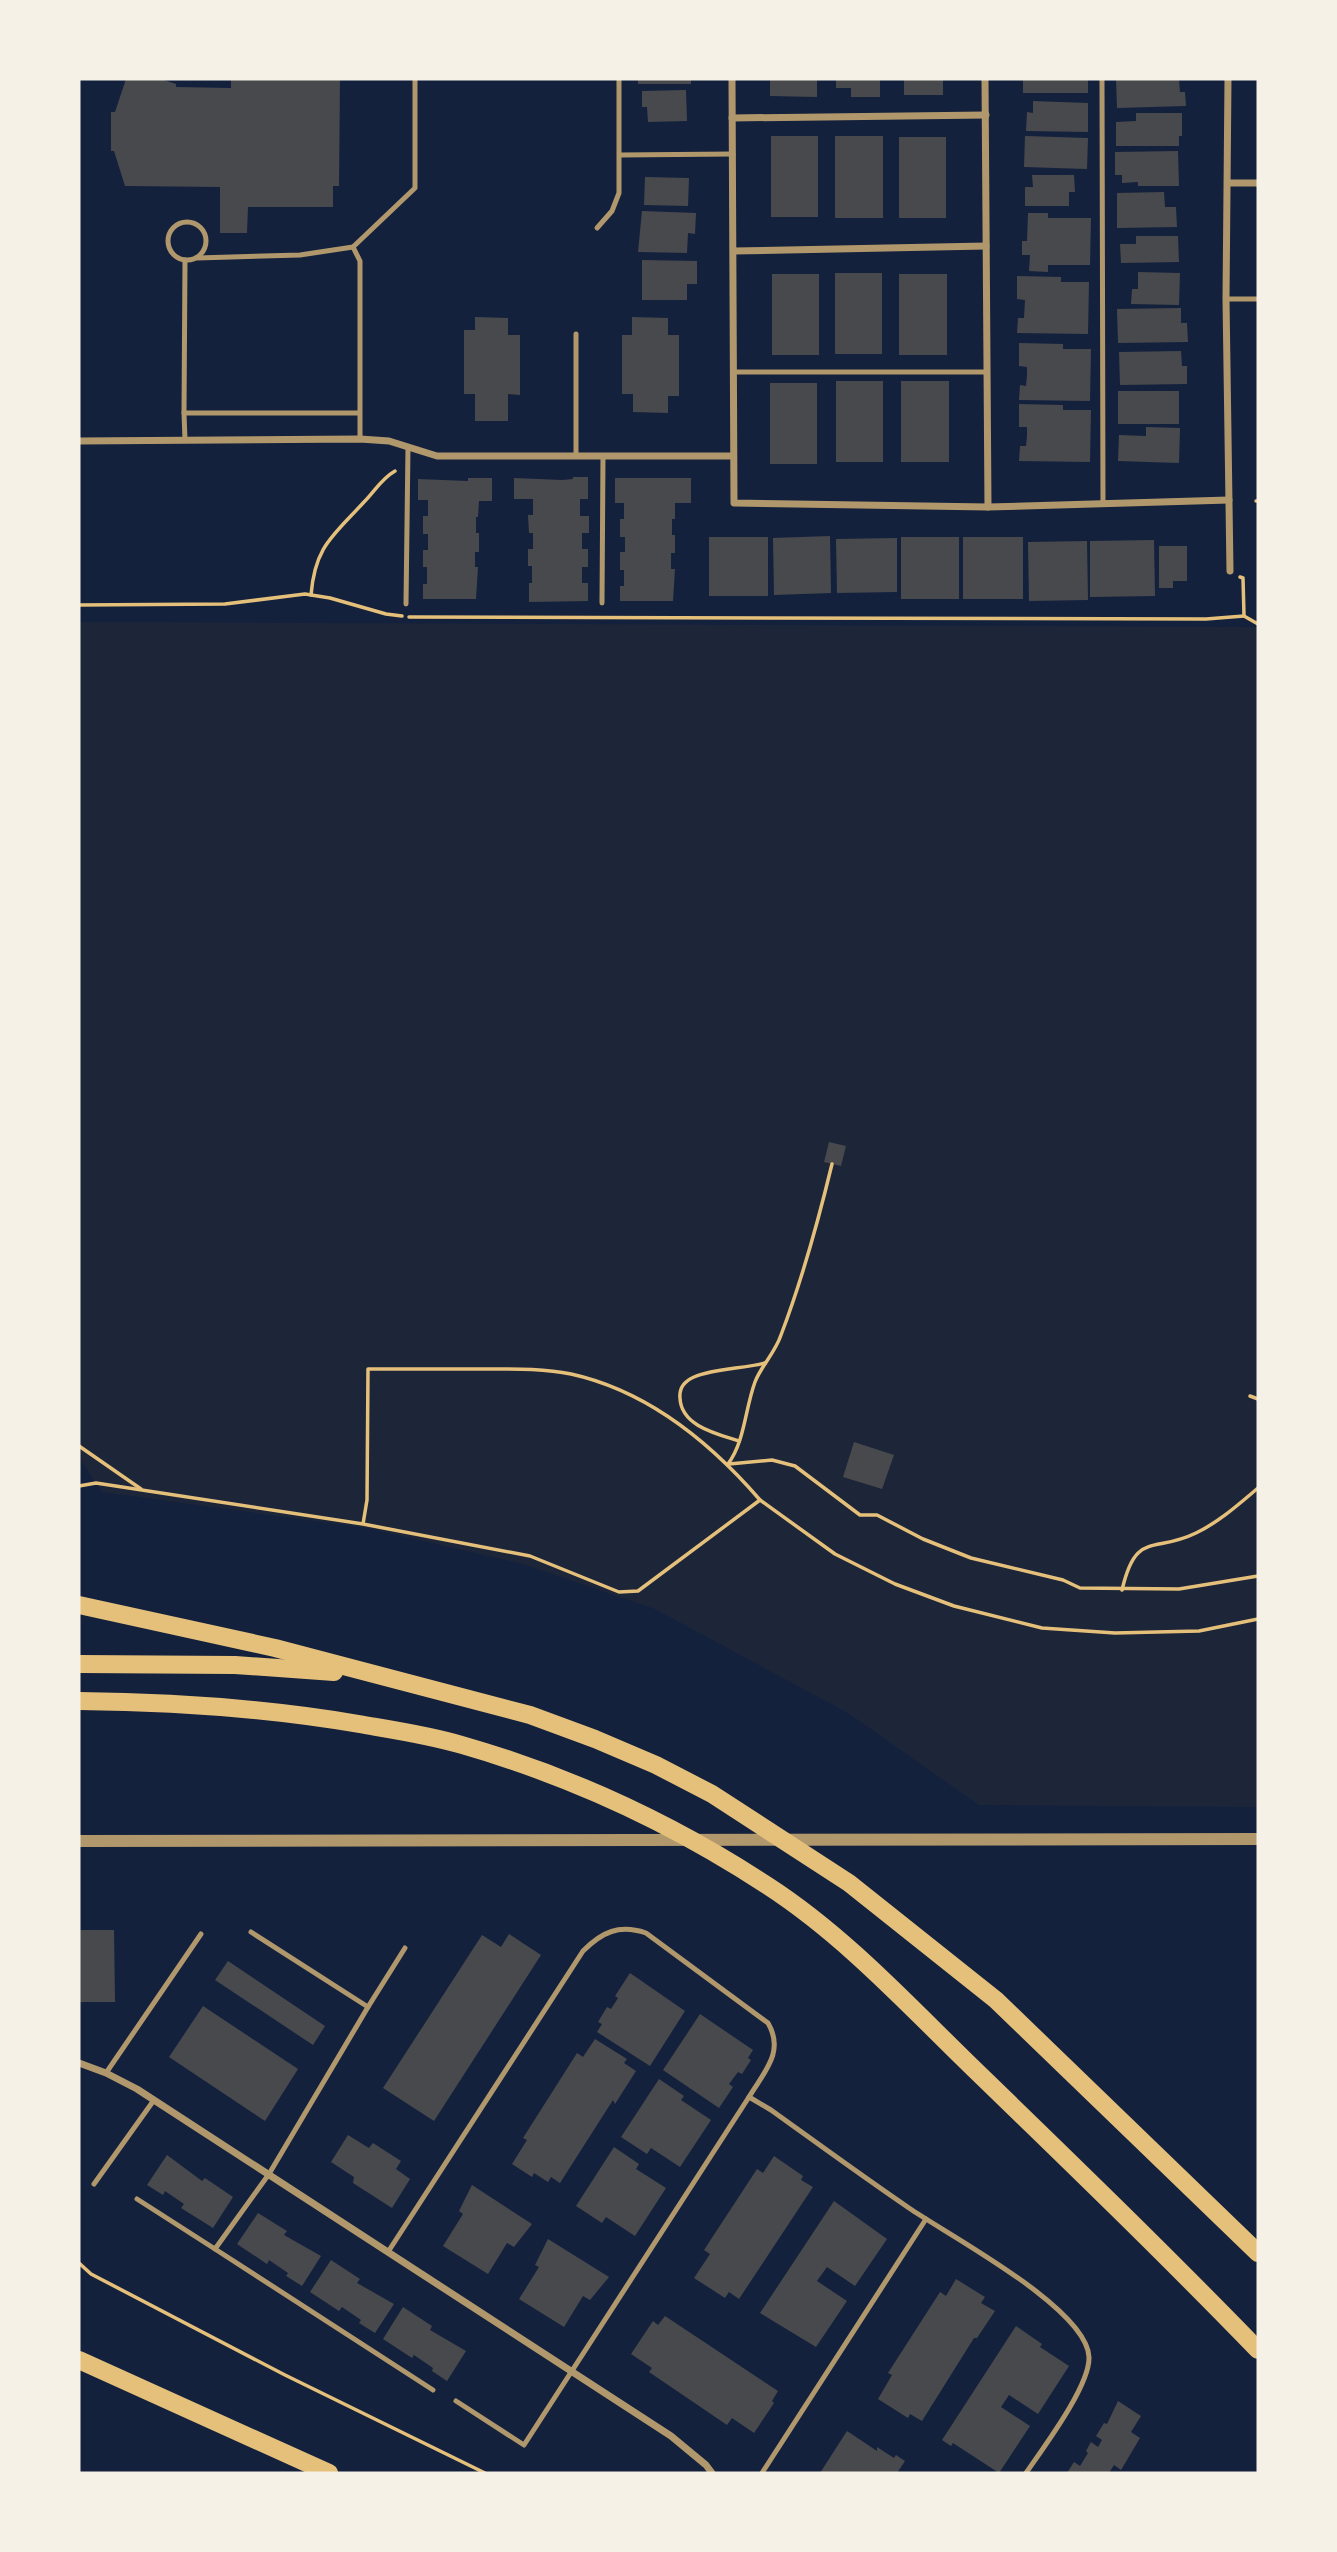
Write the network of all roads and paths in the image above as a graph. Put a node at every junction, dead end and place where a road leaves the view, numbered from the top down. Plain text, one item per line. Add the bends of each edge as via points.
1 (415, 79) edge
2 (619, 79) edge
3 (732, 79) edge
4 (985, 79) edge
5 (1102, 79) edge
6 (1228, 79) edge
7 (986, 114) junction
8 (732, 118) junction
9 (733, 154) junction
10 (620, 155) junction
11 (1228, 183) junction
12 (1258, 183) edge
13 (597, 228) dead end
14 (986, 246) junction
15 (354, 247) junction
16 (734, 251) junction
17 (197, 258) junction
18 (186, 260) junction
19 (1226, 299) junction
20 (1258, 299) edge
21 (576, 334) dead end
22 (734, 372) junction
23 (987, 372) junction
24 (359, 413) junction
25 (184, 414) junction
26 (360, 439) junction
27 (185, 440) junction
28 (79, 441) edge
29 (408, 447) junction
30 (576, 456) junction
31 (603, 456) junction
32 (733, 456) junction
33 (406, 467) junction
34 (1229, 500) junction
35 (1103, 504) junction
36 (988, 506) junction
37 (1230, 571) joint
38 (311, 595) junction
39 (602, 603) dead end
40 (406, 604) dead end
41 (79, 605) edge
42 (1244, 616) junction
43 (1258, 624) edge
44 (832, 1164) dead end
45 (767, 1362) junction
46 (1250, 1396) dead end
47 (1258, 1399) edge
48 (739, 1441) junction
49 (79, 1446) edge
50 (728, 1464) junction
51 (79, 1486) edge
52 (1258, 1488) edge
53 (142, 1489) junction
54 (761, 1500) junction
55 (363, 1524) junction
56 (1258, 1576) edge
57 (1122, 1590) junction
58 (79, 1605) edge
59 (1258, 1619) edge
60 (79, 1664) edge
61 (400, 1679) junction
62 (79, 1701) edge
63 (1258, 1839) edge
64 (79, 1841) edge
65 (251, 1932) dead end
66 (201, 1934) dead end
67 (405, 1948) dead end
68 (368, 2007) junction
69 (79, 2063) edge
70 (106, 2073) junction
71 (749, 2097) junction
72 (154, 2100) junction
73 (269, 2174) junction
74 (94, 2184) dead end
75 (138, 2199) dead end
76 (926, 2219) junction
77 (215, 2249) junction
78 (388, 2252) junction
79 (1258, 2253) edge
80 (79, 2263) edge
81 (1258, 2350) edge
82 (79, 2360) edge
83 (572, 2372) junction
84 (433, 2390) dead end
85 (456, 2401) dead end
86 (329, 2473) edge
87 (485, 2473) edge
88 (712, 2473) edge
89 (762, 2473) edge
90 (1026, 2473) edge

1 - 15 lane via 415,188
2 - 10 lane
3 - 8 street
4 - 7 street
5 - 35 lane
6 - 11 street
7 - 8 street
7 - 14 street
8 - 9 street
9 - 10 lane
9 - 16 street
10 - 13 lane via 619,193 612,211
11 - 12 street
11 - 19 street
14 - 16 street
14 - 23 street
15 - 17 lane via 300,256
15 - 24 lane via 360,261
16 - 22 street
17 - 18 lane
17 - 18 lane via 205,248 205,234 195,223 181,223 171,232 169,245 174,256
18 - 25 lane
19 - 20 lane
19 - 34 street
21 - 30 lane
22 - 23 lane
22 - 32 street
23 - 36 street
24 - 25 lane
24 - 26 lane
25 - 27 lane
26 - 27 street
26 - 29 street
27 - 28 street
29 - 30 street via 437,456
29 - 33 lane
30 - 31 street
31 - 32 street
31 - 39 lane
32 - 36 street via 734,503
33 - 38 path via 385,477 328,540 316,560
33 - 40 lane
34 - 35 street
34 - 37 street
35 - 36 street
37 - 42 path via 1243,578
38 - 41 path via 225,604
38 - 42 path via 410,617
42 - 43 path
44 - 45 path via 801,1279 781,1338
45 - 48 path via 756,1379
45 - 48 path via 693,1377 682,1385 680,1402 691,1419
46 - 47 path
48 - 50 path
49 - 53 path
50 - 54 path
50 - 55 path via 659,1410 620,1390 572,1374 530,1369 368,1369
50 - 57 path via 772,1460 795,1466 860,1515 877,1515 971,1559 1080,1588
51 - 53 path via 96,1483
52 - 57 path via 1195,1534 1146,1547 1132,1556
53 - 55 path
54 - 55 path via 638,1591 619,1592 530,1556
54 - 59 path via 835,1554 895,1584 954,1606 1042,1628 1115,1633 1199,1631
56 - 57 path via 1179,1589
58 - 61 highway
60 - 61 highway via 247,1666
61 - 79 highway via 530,1715 656,1765 712,1794 849,1884 996,2000
62 - 81 highway via 272,1710 460,1744 581,1787 709,1850 770,1887 856,1955
63 - 64 street
65 - 68 lane
66 - 70 lane
67 - 68 lane
68 - 73 lane
69 - 70 street
70 - 72 street
71 - 76 lane
71 - 78 lane via 776,2047 768,2023 646,1933 620,1928 604,1933 583,1951
71 - 83 lane
72 - 73 street
72 - 74 lane
73 - 77 lane
73 - 78 street
75 - 77 lane
76 - 89 lane
76 - 90 lane via 989,2257 1060,2312 1081,2335 1089,2357 1084,2378
77 - 84 lane
78 - 83 street
80 - 87 path via 91,2274 273,2369
82 - 86 highway
83 - 85 lane via 524,2445
83 - 88 street via 671,2437

